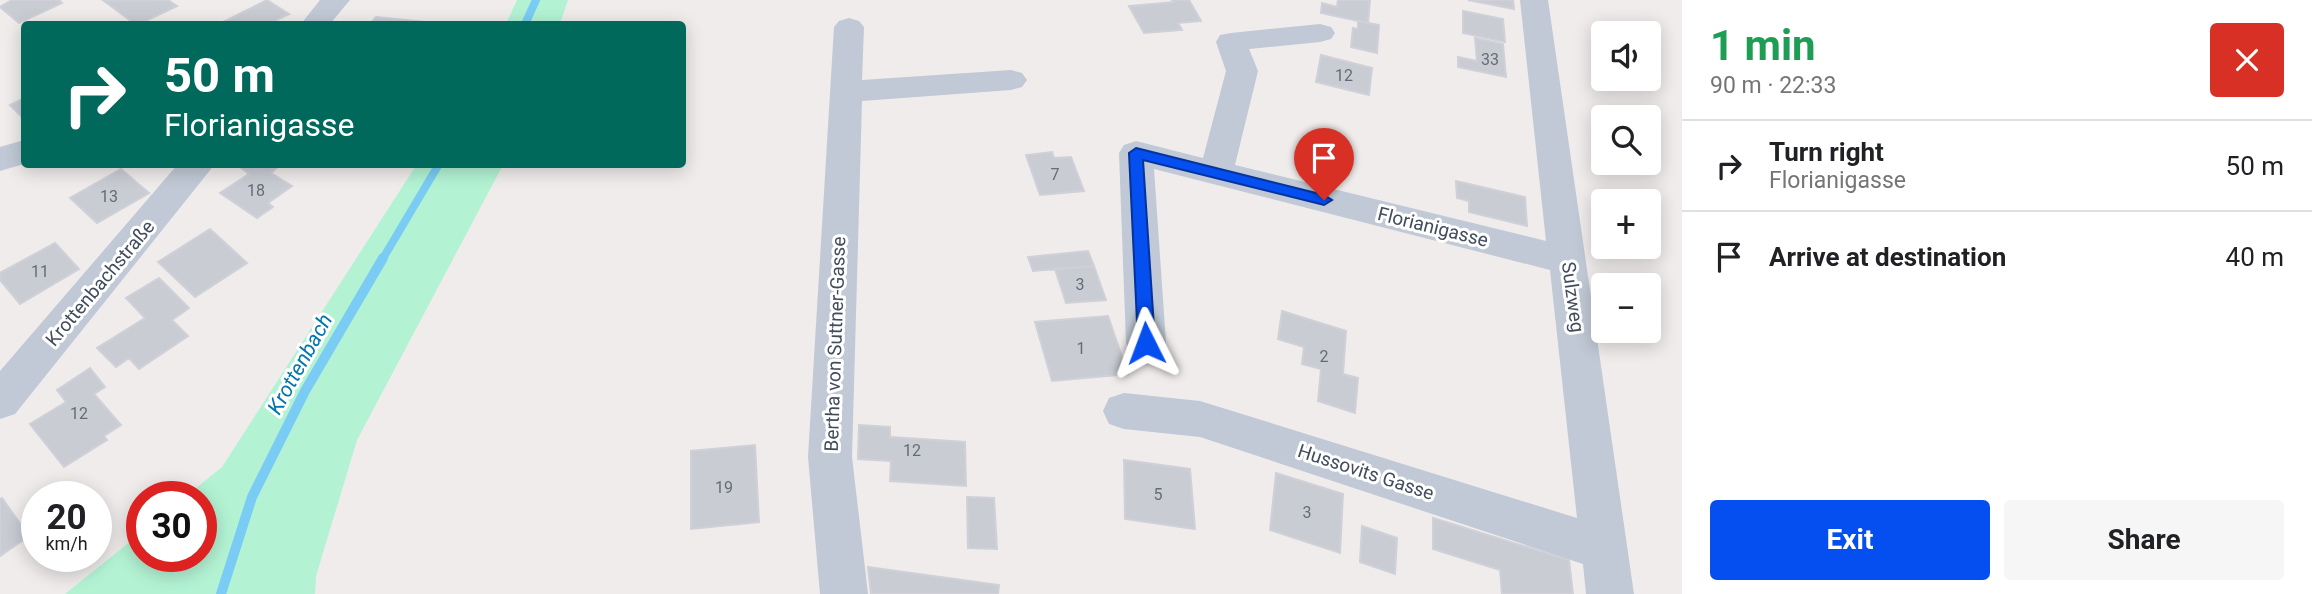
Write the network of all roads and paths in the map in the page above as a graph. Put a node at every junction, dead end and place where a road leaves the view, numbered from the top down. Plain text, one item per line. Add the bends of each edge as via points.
1 (336, 0) edge
2 (1534, 0) edge
3 (318, 21) edge
4 (849, 27) dead end
5 (1320, 33) dead end
6 (1011, 80) dead end
7 (846, 92) junction
8 (21, 153) edge
9 (0, 159) edge
10 (195, 168) edge
11 (1216, 173) junction
12 (1568, 260) junction
13 (1146, 343) dead end
14 (0, 401) edge
15 (1124, 411) dead end
16 (1605, 549) junction
17 (844, 594) edge
18 (1611, 594) edge

1 - 3 street
2 - 12 street, Sulzweg
4 - 7 street, Bertha von Suttner-Gasse
5 - 11 street via 1231,42 1242,71
6 - 7 street
7 - 17 street, Bertha von Suttner-Gasse via 830,457
8 - 9 street
10 - 14 street, Krottenbachstraße
11 - 12 street, Florianigasse
11 - 13 street, Florianigasse via 1136,153
12 - 16 street, Sulzweg
15 - 16 street, Hussovits Gasse via 1200,419
16 - 18 street, Sulzweg

